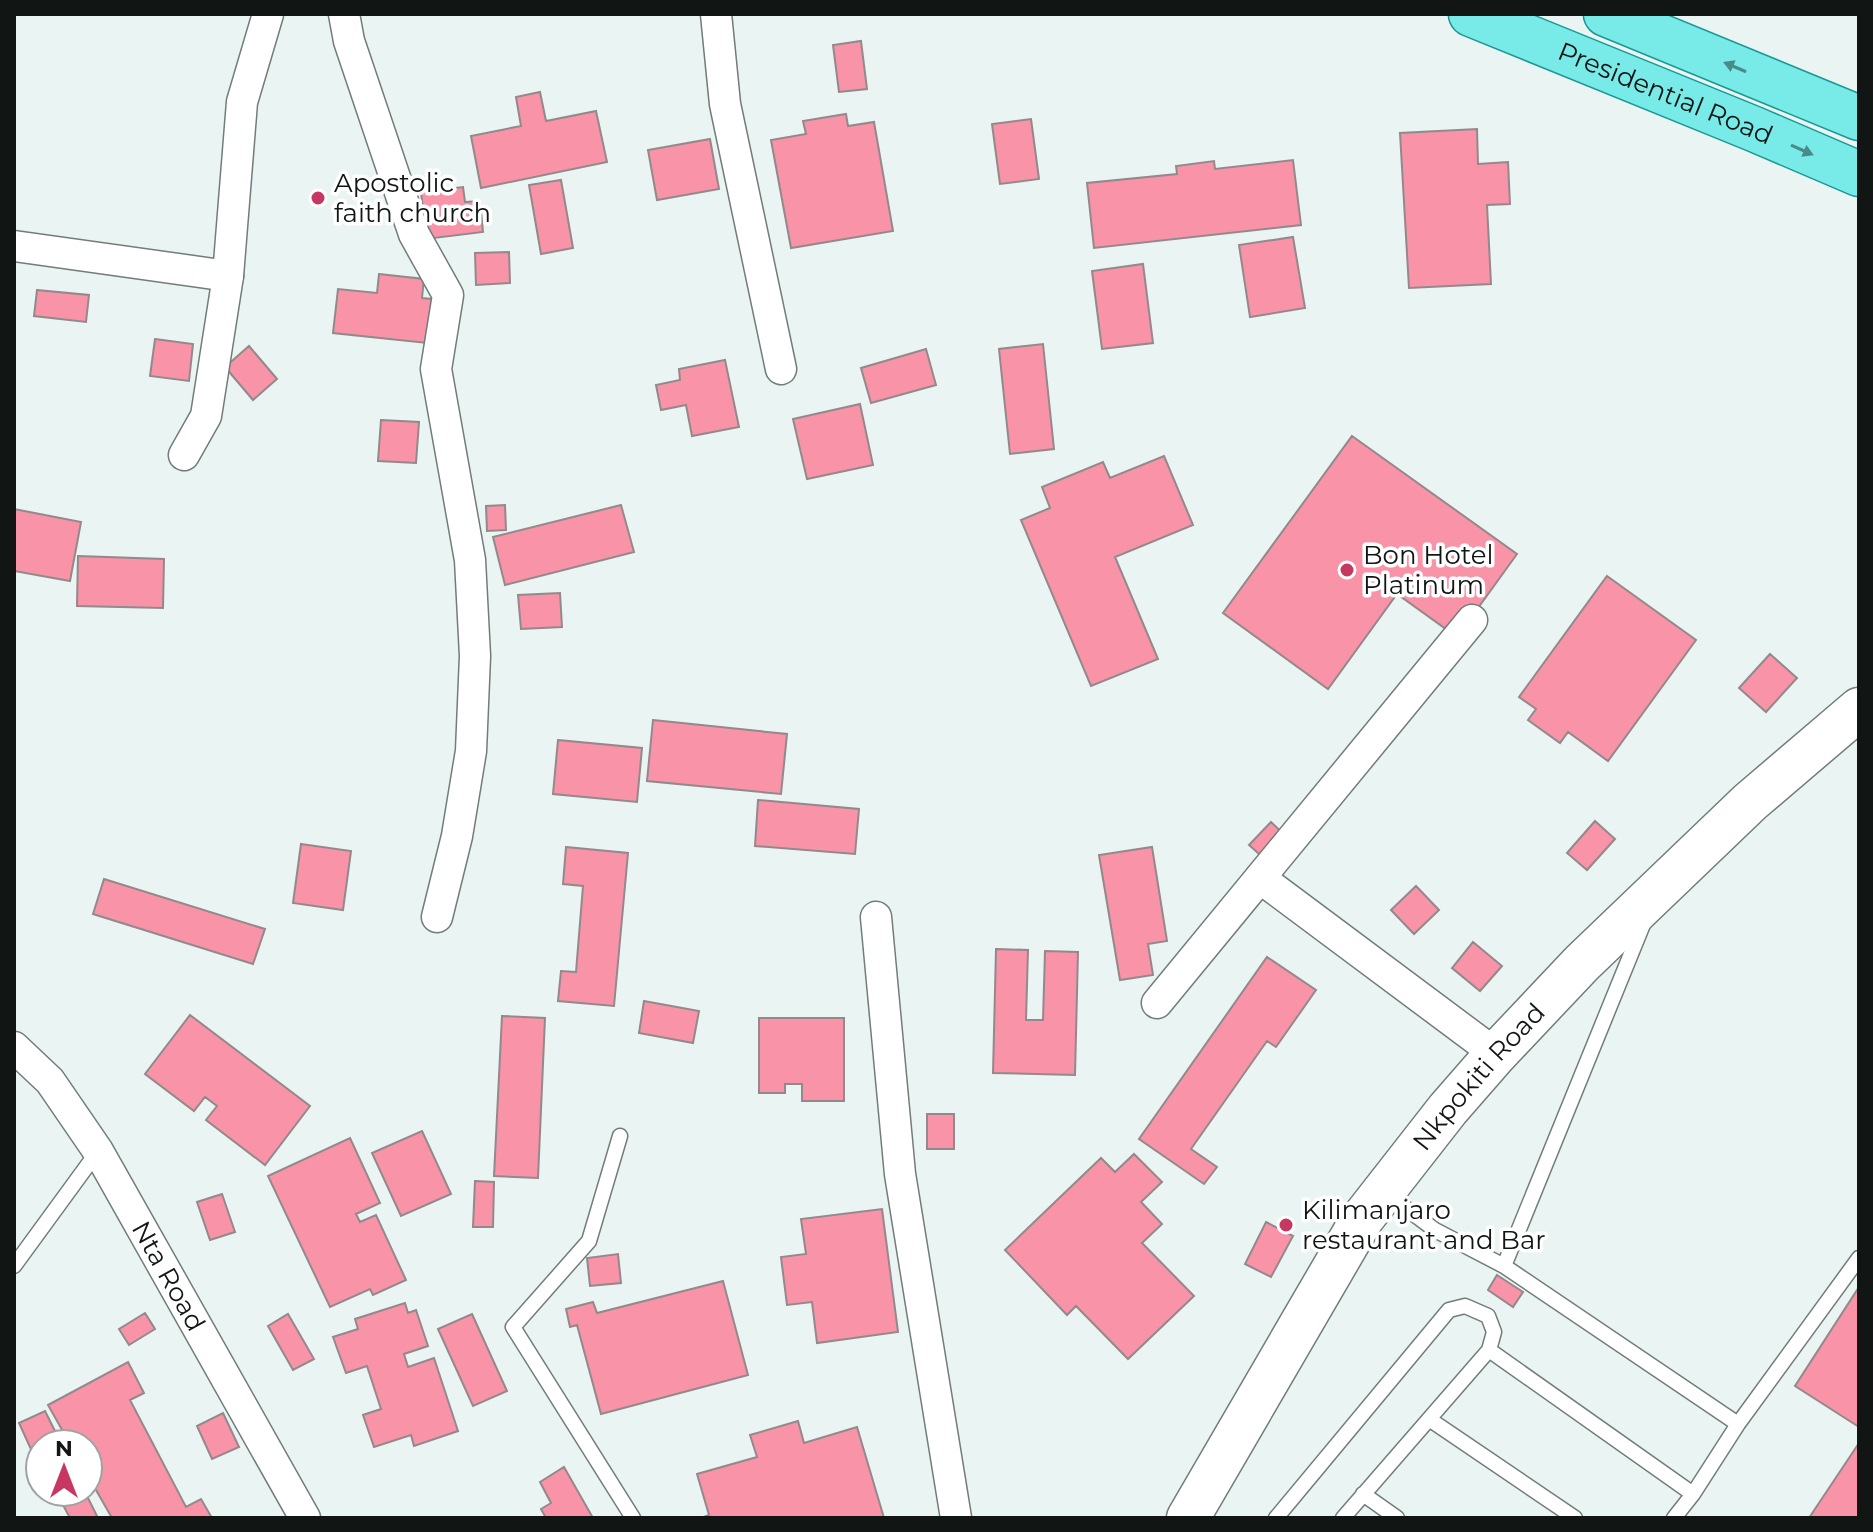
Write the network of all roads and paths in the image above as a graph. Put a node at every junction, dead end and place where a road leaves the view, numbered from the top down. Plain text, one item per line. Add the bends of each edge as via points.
1 (268, 14) edge
2 (344, 14) edge
3 (716, 14) edge
4 (1471, 14) edge
5 (1606, 14) edge
6 (1859, 118) edge
7 (1859, 174) edge
8 (14, 246) edge
9 (228, 276) junction
10 (781, 369) dead end
11 (184, 455) dead end
12 (1472, 620) dead end
13 (1859, 709) edge
14 (1260, 878) junction
15 (1656, 892) junction
16 (437, 917) dead end
17 (876, 917) dead end
18 (1157, 1003) dead end
19 (14, 1047) edge
20 (1496, 1054) junction
21 (620, 1136) dead end
22 (98, 1151) junction
23 (1383, 1192) junction
24 (1859, 1258) edge
25 (14, 1266) edge
26 (1504, 1266) junction
27 (1489, 1350) junction
28 (1429, 1419) junction
29 (1738, 1424) junction
30 (1363, 1494) junction
31 (1693, 1494) junction
32 (305, 1518) edge
33 (633, 1518) edge
34 (956, 1518) edge
35 (1188, 1518) edge
36 (1276, 1518) edge
37 (1343, 1518) edge
38 (1397, 1518) edge
39 (1575, 1518) edge
40 (1674, 1518) edge

1 - 9 street via 242,102
2 - 16 street via 414,234 448,295 436,369 470,560 475,656 471,751
3 - 10 street via 725,104
4 -> 7 main road, Presidential Road
6 -> 5 main road, Presidential Road
8 - 9 street
9 - 11 street via 206,416
12 - 14 street
13 - 15 main road, Nkpokiti Road
14 - 18 street
14 - 20 street
15 - 20 main road, Nkpokiti Road
15 - 26 lane
17 - 34 street via 900,1174
19 - 22 street, Nta Road via 50,1081
20 - 23 main road, Nkpokiti Road
21 - 33 lane via 589,1241 513,1327
22 - 25 lane
22 - 32 street, Nta Road
23 - 26 lane via 1435,1230
23 - 35 main road, Nkpokiti Road via 1325,1279
24 - 29 lane
26 - 29 lane
27 - 28 lane
27 - 31 lane
27 - 36 lane via 1494,1332 1488,1316 1465,1306 1449,1310
28 - 30 lane
28 - 39 lane
29 - 31 lane
30 - 37 lane
30 - 38 lane
31 - 40 lane

